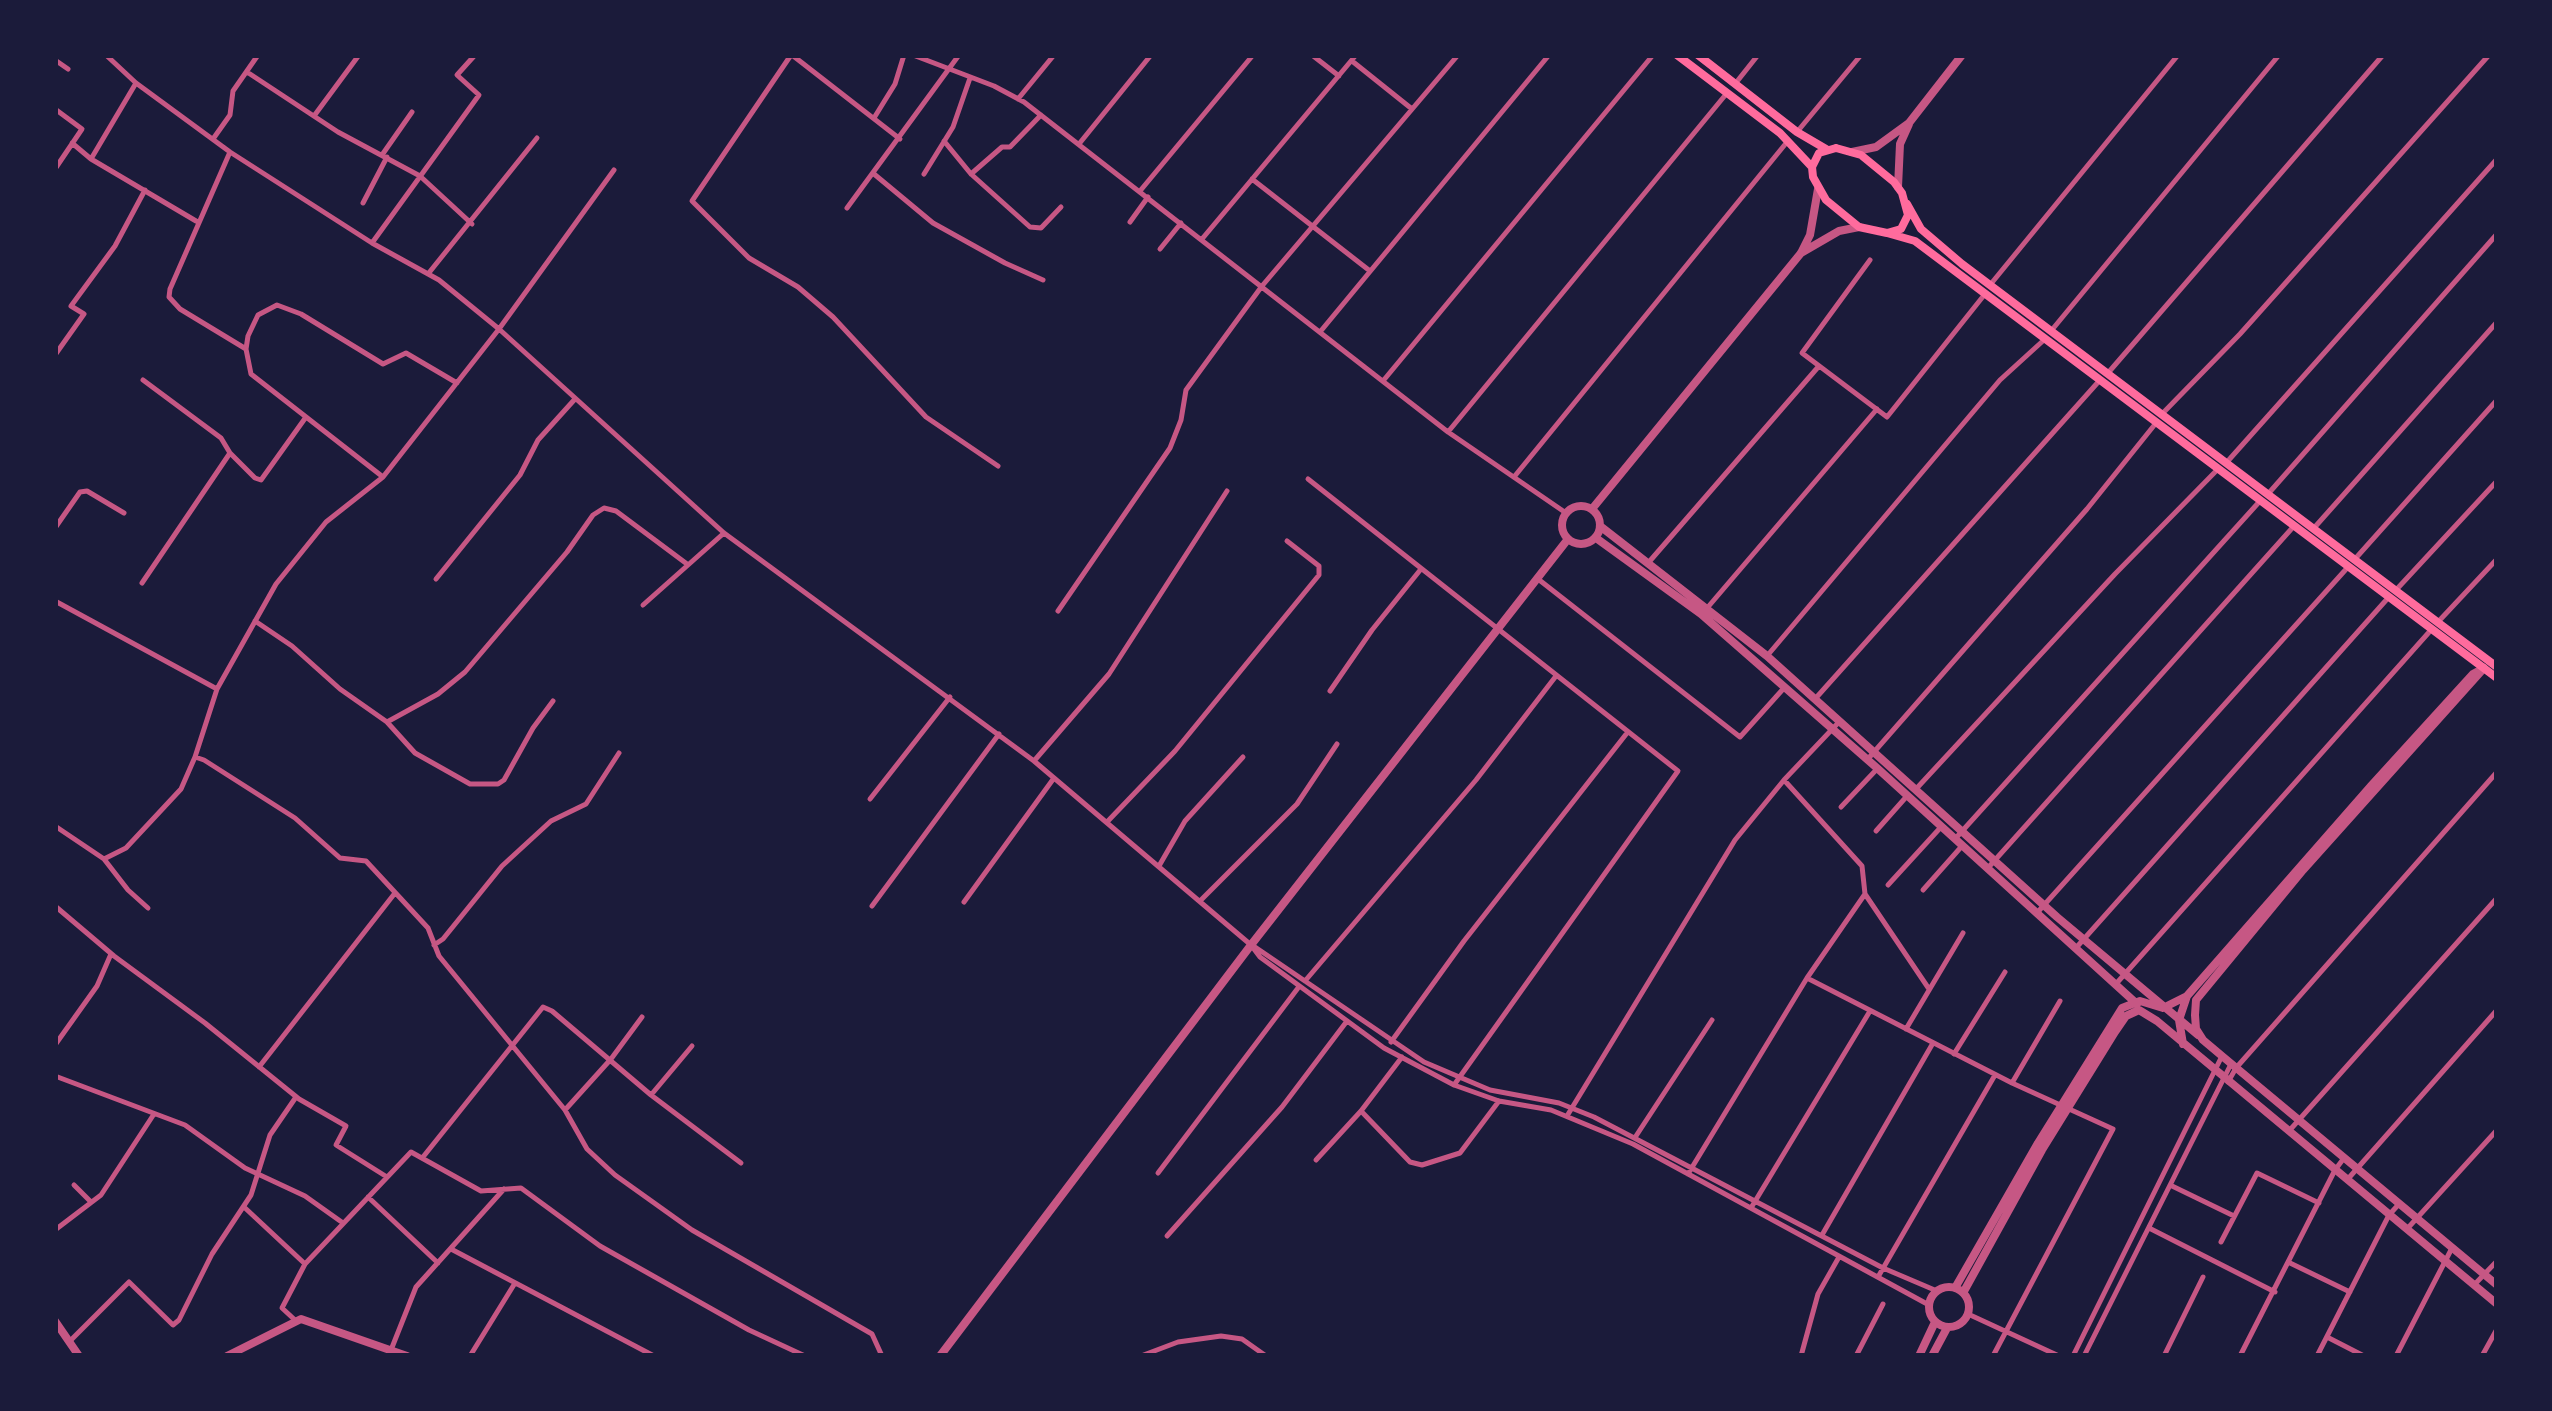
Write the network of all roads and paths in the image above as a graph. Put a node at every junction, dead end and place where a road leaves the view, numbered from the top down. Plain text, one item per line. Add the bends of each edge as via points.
1 (106, 55) edge
2 (258, 55) edge
3 (359, 55) edge
4 (475, 55) edge
5 (792, 55) edge
6 (904, 55) edge
7 (913, 55) edge
8 (959, 55) edge
9 (1054, 55) edge
10 (1151, 55) edge
11 (1253, 55) edge
12 (1312, 55) edge
13 (1458, 55) edge
14 (1549, 55) edge
15 (1653, 55) edge
16 (1677, 55) edge
17 (1698, 55) edge
18 (1758, 55) edge
19 (1860, 55) edge
20 (1962, 55) edge
21 (2178, 55) edge
22 (2279, 55) edge
23 (2383, 55) edge
24 (2489, 55) edge
25 (1354, 58) edge
26 (55, 60) edge
27 (68, 68) dead end
28 (947, 70) junction
29 (246, 72) junction
30 (1338, 76) junction
31 (970, 78) junction
32 (136, 83) junction
33 (1735, 84) junction
34 (1727, 93) junction
35 (1018, 99) junction
36 (1412, 109) junction
37 (55, 110) edge
38 (412, 112) dead end
39 (1041, 115) junction
40 (314, 116) junction
41 (874, 118) junction
42 (1909, 122) junction
43 (1797, 132) junction
44 (537, 138) dead end
45 (214, 139) junction
46 (900, 140) junction
47 (1789, 140) junction
48 (944, 141) junction
49 (72, 143) junction
50 (1079, 144) junction
51 (1826, 149) junction
52 (230, 152) junction
53 (1852, 152) junction
54 (384, 156) junction
55 (91, 159) junction
56 (2497, 159) edge
57 (1812, 168) junction
58 (55, 169) edge
59 (614, 170) dead end
60 (874, 174) junction
61 (924, 174) dead end
62 (971, 174) junction
63 (420, 176) junction
64 (1252, 179) junction
65 (1898, 187) junction
66 (1818, 188) junction
67 (145, 190) junction
68 (1140, 191) junction
69 (1148, 197) junction
70 (363, 202) dead end
71 (1907, 204) junction
72 (1061, 207) dead end
73 (847, 208) dead end
74 (196, 221) dead end
75 (1130, 222) dead end
76 (1181, 222) junction
77 (472, 224) junction
78 (1313, 226) junction
79 (1859, 227) junction
80 (1888, 234) junction
81 (2497, 234) edge
82 (1202, 239) junction
83 (372, 244) junction
84 (1160, 250) dead end
85 (1801, 253) junction
86 (1870, 260) dead end
87 (1370, 271) junction
88 (428, 274) junction
89 (1043, 280) dead end
90 (1990, 284) junction
91 (1262, 286) junction
92 (1986, 294) junction
93 (2497, 322) edge
94 (499, 329) junction
95 (1320, 332) junction
96 (2048, 335) junction
97 (246, 349) junction
98 (55, 356) edge
99 (1819, 366) junction
100 (2104, 377) junction
101 (143, 380) dead end
102 (1383, 381) junction
103 (456, 383) junction
104 (575, 399) junction
105 (2497, 400) edge
106 (1877, 409) junction
107 (306, 417) junction
108 (2159, 418) junction
109 (1448, 432) junction
110 (230, 453) junction
111 (2227, 462) junction
112 (998, 466) dead end
113 (2217, 470) junction
114 (383, 477) junction
115 (1514, 477) junction
116 (1308, 479) dead end
117 (2497, 481) edge
118 (1227, 491) dead end
119 (2268, 494) junction
120 (2260, 500) junction
121 (1592, 509) junction
122 (124, 513) dead end
123 (1566, 513) junction
124 (1600, 526) junction
125 (2294, 526) junction
126 (55, 528) edge
127 (2314, 528) junction
128 (724, 533) junction
129 (1596, 538) junction
130 (1568, 540) junction
131 (1287, 541) dead end
132 (2497, 559) edge
133 (1650, 562) junction
134 (2352, 563) junction
135 (687, 564) junction
136 (1421, 570) junction
137 (436, 578) dead end
138 (1538, 578) junction
139 (142, 583) dead end
140 (2396, 590) junction
141 (2388, 598) junction
142 (55, 601) edge
143 (643, 604) dead end
144 (1708, 607) junction
145 (1058, 611) dead end
146 (255, 621) junction
147 (2435, 626) junction
148 (1496, 629) junction
149 (2497, 651) edge
150 (1768, 656) junction
151 (2486, 664) junction
152 (2497, 667) edge
153 (1556, 676) junction
154 (2497, 678) edge
155 (1784, 688) junction
156 (216, 689) junction
157 (1330, 691) dead end
158 (950, 697) junction
159 (1814, 700) junction
160 (553, 701) dead end
161 (1807, 709) junction
162 (386, 722) junction
163 (1839, 722) junction
164 (1832, 730) junction
165 (1627, 733) junction
166 (999, 734) junction
167 (1337, 744) dead end
168 (619, 753) dead end
169 (195, 757) junction
170 (1243, 757) dead end
171 (1871, 757) junction
172 (1034, 760) junction
173 (1878, 768) junction
174 (2497, 772) edge
175 (1054, 778) junction
176 (1784, 780) junction
177 (1912, 793) junction
178 (870, 799) dead end
179 (1842, 808) dead end
180 (1108, 822) junction
181 (55, 826) edge
182 (1942, 826) junction
183 (1876, 831) dead end
184 (1962, 831) junction
185 (1959, 842) junction
186 (104, 859) junction
187 (1996, 861) junction
188 (1159, 866) junction
189 (1987, 869) junction
190 (1888, 885) dead end
191 (1923, 890) dead end
192 (395, 893) junction
193 (1865, 894) junction
194 (2497, 898) edge
195 (1200, 901) junction
196 (964, 902) dead end
197 (55, 906) edge
198 (872, 906) dead end
199 (2046, 906) junction
200 (148, 908) dead end
201 (2036, 914) junction
202 (1963, 933) dead end
203 (2084, 940) junction
204 (434, 945) junction
205 (1251, 945) junction
206 (2075, 949) junction
207 (111, 954) junction
208 (2005, 972) dead end
209 (2125, 975) junction
210 (1806, 978) junction
211 (1305, 981) junction
212 (2116, 985) junction
213 (1298, 988) junction
214 (1930, 989) junction
215 (2187, 996) junction
216 (2060, 1001) dead end
217 (2134, 1002) junction
218 (2164, 1008) junction
219 (2497, 1010) edge
220 (1870, 1011) junction
221 (642, 1017) dead end
222 (1712, 1020) dead end
223 (2179, 1020) junction
224 (1347, 1021) junction
225 (2157, 1021) junction
226 (1906, 1029) junction
227 (2203, 1040) junction
228 (1391, 1042) junction
229 (1934, 1043) junction
230 (2183, 1044) junction
231 (55, 1045) edge
232 (513, 1046) junction
233 (692, 1046) dead end
234 (1954, 1054) junction
235 (2222, 1056) junction
236 (1402, 1058) junction
237 (611, 1059) junction
238 (2234, 1066) junction
239 (259, 1067) junction
240 (2214, 1071) junction
241 (1995, 1074) junction
242 (55, 1076) edge
243 (1459, 1077) junction
244 (2225, 1080) junction
245 (2012, 1083) junction
246 (1454, 1086) junction
247 (1500, 1092) junction
248 (651, 1095) junction
249 (296, 1097) junction
250 (1499, 1101) junction
251 (1571, 1108) junction
252 (2065, 1108) junction
253 (565, 1110) junction
254 (1361, 1112) junction
255 (154, 1114) junction
256 (1567, 1116) junction
257 (2299, 1121) junction
258 (2497, 1130) edge
259 (2288, 1132) junction
260 (1636, 1136) junction
261 (424, 1157) junction
262 (2344, 1158) junction
263 (1316, 1160) dead end
264 (741, 1163) dead end
265 (1693, 1166) junction
266 (2356, 1168) junction
267 (2335, 1170) junction
268 (1158, 1172) dead end
269 (259, 1174) junction
270 (1688, 1174) junction
271 (387, 1177) junction
272 (2347, 1180) junction
273 (2169, 1184) junction
274 (74, 1185) dead end
275 (506, 1187) junction
276 (368, 1197) junction
277 (1756, 1200) junction
278 (90, 1201) junction
279 (2318, 1203) junction
280 (2399, 1204) junction
281 (244, 1207) junction
282 (1751, 1208) junction
283 (2234, 1216) junction
284 (2390, 1216) junction
285 (2417, 1219) junction
286 (343, 1223) junction
287 (2148, 1228) junction
288 (55, 1230) edge
289 (2406, 1230) junction
290 (1822, 1235) junction
291 (1167, 1236) dead end
292 (2221, 1242) dead end
293 (1817, 1244) junction
294 (2452, 1248) junction
295 (451, 1249) junction
296 (1840, 1256) junction
297 (2444, 1260) junction
298 (2497, 1261) edge
299 (2288, 1262) junction
300 (438, 1263) junction
301 (305, 1264) junction
302 (1883, 1268) junction
303 (2485, 1275) junction
304 (1878, 1277) junction
305 (2203, 1277) dead end
306 (516, 1283) junction
307 (2474, 1285) junction
308 (2497, 1285) edge
309 (1936, 1291) junction
310 (1959, 1291) junction
311 (2275, 1292) junction
312 (2350, 1292) junction
313 (1882, 1304) dead end
314 (1928, 1304) junction
315 (2497, 1304) edge
316 (1968, 1314) junction
317 (295, 1320) junction
318 (55, 1321) edge
319 (1934, 1322) junction
320 (1947, 1328) junction
321 (2497, 1328) edge
322 (2006, 1330) junction
323 (2327, 1337) junction
324 (69, 1342) junction
325 (391, 1350) junction
326 (944, 1354) edge
327 (79, 1356) edge
328 (227, 1356) edge
329 (407, 1356) edge
330 (470, 1356) edge
331 (654, 1356) edge
332 (805, 1356) edge
333 (882, 1356) edge
334 (1141, 1356) edge
335 (1266, 1356) edge
336 (1801, 1356) edge
337 (1856, 1356) edge
338 (1919, 1356) edge
339 (1932, 1356) edge
340 (1993, 1356) edge
341 (2059, 1356) edge
342 (2073, 1356) edge
343 (2084, 1356) edge
344 (2164, 1356) edge
345 (2240, 1356) edge
346 (2318, 1356) edge
347 (2364, 1356) edge
348 (2396, 1356) edge
349 (2482, 1356) edge

1 - 32 street
2 - 29 street
3 - 40 street
4 - 63 street via 456,76 479,94
5 - 41 street
5 - 112 street via 692,201 749,258 834,317 926,417
6 - 41 street
7 - 28 street
8 - 28 street
9 - 35 street
10 - 50 street
11 - 68 street
12 - 30 street
13 - 36 street
14 - 87 street
15 - 102 street
16 - 34 main road
17 - 33 main road
18 - 33 street
19 - 43 street
20 - 42 street
21 - 90 street
22 - 96 street
23 - 100 street
24 - 108 street
25 - 30 street
25 - 36 street
26 - 27 street
28 - 31 street
28 - 46 street
29 - 40 street
29 - 45 street
30 - 64 street
31 - 35 street
31 - 48 street
32 - 45 street
32 - 55 street
33 - 43 main road
34 - 47 main road
34 - 109 street
35 - 39 street
36 - 78 street
37 - 49 street via 82,129
38 - 54 street
39 - 50 street
39 - 62 street via 1010,148 1002,147
40 - 54 street
41 - 46 street
42 - 53 street via 1876,148
42 - 65 street via 1900,144
43 - 51 main road
44 - 77 street
45 - 52 street
46 - 60 street
47 - 57 main road
47 - 115 street
48 - 61 street
48 - 62 street
49 - 55 street
49 - 58 street
50 - 68 street
51 - 53 main road
51 - 57 main road
52 - 83 street
52 - 97 street via 170,297
53 - 65 main road
54 - 63 street
54 - 70 street
55 - 67 street
56 - 111 street
57 - 66 main road
59 - 94 street
60 - 73 street
60 - 89 street via 934,223
62 - 72 street via 1036,229
63 - 77 street
63 - 83 street
64 - 78 street
64 - 82 street
65 - 71 main road
66 - 79 main road
66 - 85 street
67 - 74 street
67 - 98 street via 71,306 84,314
68 - 69 street
69 - 75 street
69 - 76 street
71 - 80 main road via 1906,223
71 - 90 main road via 1921,229
76 - 82 street
76 - 84 street
77 - 88 street
78 - 87 street
78 - 91 street
79 - 80 main road
79 - 85 street
80 - 92 main road via 1915,242
81 - 119 street
82 - 91 street
83 - 88 street
85 - 121 street
86 - 99 street via 1802,353
87 - 95 street
88 - 94 street
90 - 96 main road
91 - 95 street
91 - 145 street via 1186,390 1170,448
92 - 96 main road
92 - 106 street via 1887,417
93 - 127 street
94 - 103 street
94 - 104 street
95 - 102 street
96 - 100 main road
96 - 150 street via 2000,380
97 - 103 street via 258,315 277,305 384,364 406,353
97 - 107 street via 251,374
99 - 106 street
99 - 133 street
100 - 108 main road
100 - 159 street
101 - 110 street via 221,438
102 - 109 street
103 - 114 street
104 - 128 street
104 - 137 street
105 - 134 street
106 - 144 street
107 - 110 street via 261,480
107 - 114 street
108 - 111 main road
108 - 113 main road
108 - 171 street
109 - 115 street
110 - 139 street
111 - 119 main road
113 - 120 main road
113 - 177 street
114 - 146 street via 312,536
115 - 123 street
116 - 136 street
117 - 140 street
118 - 172 street via 1109,674
119 - 127 main road
120 - 125 main road
120 - 184 street
121 - 123 street
121 - 124 street
122 - 126 street via 87,490
123 - 130 street via 1562,529
124 - 129 street
124 - 133 street
125 - 134 main road
125 - 187 street
127 - 134 main road
128 - 135 street
128 - 158 street
129 - 130 street
129 - 155 street via 1701,614
130 - 138 street
131 - 180 street via 1319,566 1319,576
132 - 147 street
133 - 144 street
134 - 140 main road
134 - 141 main road
134 - 199 street
135 - 143 street
135 - 162 street via 604,508 465,672
136 - 148 street
136 - 157 street
138 - 148 street
138 - 155 street via 1740,737
140 - 147 main road
141 - 147 main road
141 - 203 street
142 - 156 street
144 - 150 street
146 - 156 street
146 - 162 street
147 - 151 main road
147 - 209 street
148 - 153 street
148 - 205 street
149 - 151 street
150 - 159 street
151 - 152 main road
151 - 154 main road
151 - 215 street
151 - 227 street via 2196,1000
153 - 165 street
153 - 211 street
155 - 161 street
156 - 169 street
158 - 166 street
158 - 178 street
159 - 161 street
159 - 163 street
160 - 162 street via 498,784 470,784 444,772 414,753
161 - 164 street
163 - 164 street
163 - 171 street
164 - 171 street
164 - 176 street
165 - 228 street
165 - 243 street via 1678,771
166 - 172 street
166 - 198 street
167 - 195 street via 1297,804
168 - 204 street via 586,804 551,821 502,866
169 - 186 street via 167,807 126,848
169 - 192 street via 295,818 340,858 366,861
170 - 188 street via 1185,821
171 - 173 street
171 - 177 street
172 - 175 street
173 - 177 street
173 - 179 street
174 - 238 street
175 - 180 street
175 - 196 street
176 - 193 street via 1854,854
176 - 251 street via 1735,840
177 - 182 street
177 - 183 street
177 - 184 street
180 - 188 street
181 - 186 street
182 - 185 street
182 - 190 street
184 - 185 street
184 - 187 street
185 - 189 street
185 - 191 street
186 - 200 street
187 - 189 street
187 - 199 street
188 - 195 street
189 - 201 street
192 - 204 street via 428,928
192 - 239 street
193 - 210 street
193 - 214 street
194 - 257 street
195 - 205 street
197 - 207 street
199 - 201 street
199 - 203 street
201 - 206 street
202 - 214 street
203 - 206 street
203 - 209 street
204 - 232 street
205 - 211 street
205 - 213 street
205 - 326 street
206 - 212 street
207 - 231 street
207 - 239 street
208 - 234 street
209 - 212 street
209 - 218 street
210 - 220 street
210 - 265 street
211 - 228 street
212 - 217 street
213 - 224 street
213 - 268 street
214 - 226 street
215 - 218 street
215 - 223 street
216 - 245 street
217 - 218 street
217 - 225 street
217 - 252 street via 2116,1016
218 - 223 street
219 - 266 street
220 - 226 street
220 - 277 street
221 - 237 street
222 - 260 street
223 - 227 street
223 - 230 street
224 - 236 street
224 - 291 street via 1282,1107
225 - 230 street
225 - 252 street via 2139,1010 2126,1016
226 - 229 street
227 - 235 street
228 - 243 street
229 - 234 street
229 - 290 street
230 - 240 street
232 - 237 street via 543,1007
232 - 253 street
232 - 261 street
233 - 248 street
234 - 241 street
235 - 238 street
235 - 240 street
236 - 246 street
236 - 254 street
237 - 248 street
237 - 253 street
238 - 244 street
238 - 257 street
239 - 249 street
240 - 244 street
240 - 342 street
241 - 245 street
241 - 302 street
242 - 255 street
243 - 246 street
243 - 247 street
244 - 259 street
244 - 273 street
245 - 252 street
246 - 250 street
247 - 250 street
247 - 251 street
248 - 264 street
249 - 269 street via 262,1151
249 - 271 street via 346,1126 336,1145
250 - 254 street via 1460,1153 1422,1164 1410,1162
250 - 256 street
251 - 256 street
251 - 260 street
252 - 310 street
252 - 322 street via 2113,1129
253 - 333 street via 587,1149 644,1197 872,1334
254 - 263 street
255 - 269 street via 185,1125
255 - 278 street
256 - 270 street
257 - 259 street
257 - 262 street
258 - 285 street
259 - 267 street
260 - 265 street
261 - 271 street via 411,1152
261 - 275 street via 482,1190
262 - 266 street
262 - 267 street
265 - 270 street
265 - 277 street
266 - 272 street
266 - 280 street
267 - 272 street
267 - 279 street
269 - 281 street
269 - 286 street
270 - 282 street
271 - 276 street
272 - 284 street
273 - 283 street
273 - 287 street
274 - 278 street
275 - 295 street
275 - 332 street via 522,1188 600,1246
276 - 286 street
276 - 300 street
277 - 282 street
277 - 290 street
278 - 288 street
279 - 283 street via 2257,1173
279 - 299 street
280 - 284 street
280 - 285 street
281 - 301 street
281 - 324 street via 179,1320 173,1324 129,1282
282 - 293 street
283 - 292 street
284 - 289 street
284 - 312 street
285 - 289 street
285 - 294 street
286 - 301 street
287 - 311 street
287 - 343 street
289 - 297 street
290 - 293 street
290 - 302 street
293 - 296 street
294 - 297 street
294 - 303 street
295 - 300 street
295 - 306 street
296 - 304 street
296 - 336 street via 1818,1294
297 - 307 street
297 - 348 street
298 - 303 street
299 - 311 street
299 - 312 street
300 - 325 street via 416,1286
301 - 317 street via 282,1308
302 - 304 street
302 - 309 street
303 - 307 street
303 - 308 street
304 - 314 street
305 - 344 street
306 - 330 street
306 - 331 street
307 - 315 street
309 - 310 street
309 - 314 street
310 - 316 street
311 - 345 street
312 - 323 street
313 - 337 street
314 - 319 street
316 - 320 street
316 - 322 street
317 - 325 street
317 - 328 street
318 - 324 street
319 - 320 street
319 - 338 street
320 - 339 street
321 - 349 street
322 - 340 street
322 - 341 street
323 - 346 street
323 - 347 street
324 - 327 street
325 - 329 street
334 - 335 street via 1221,1336 1242,1339

